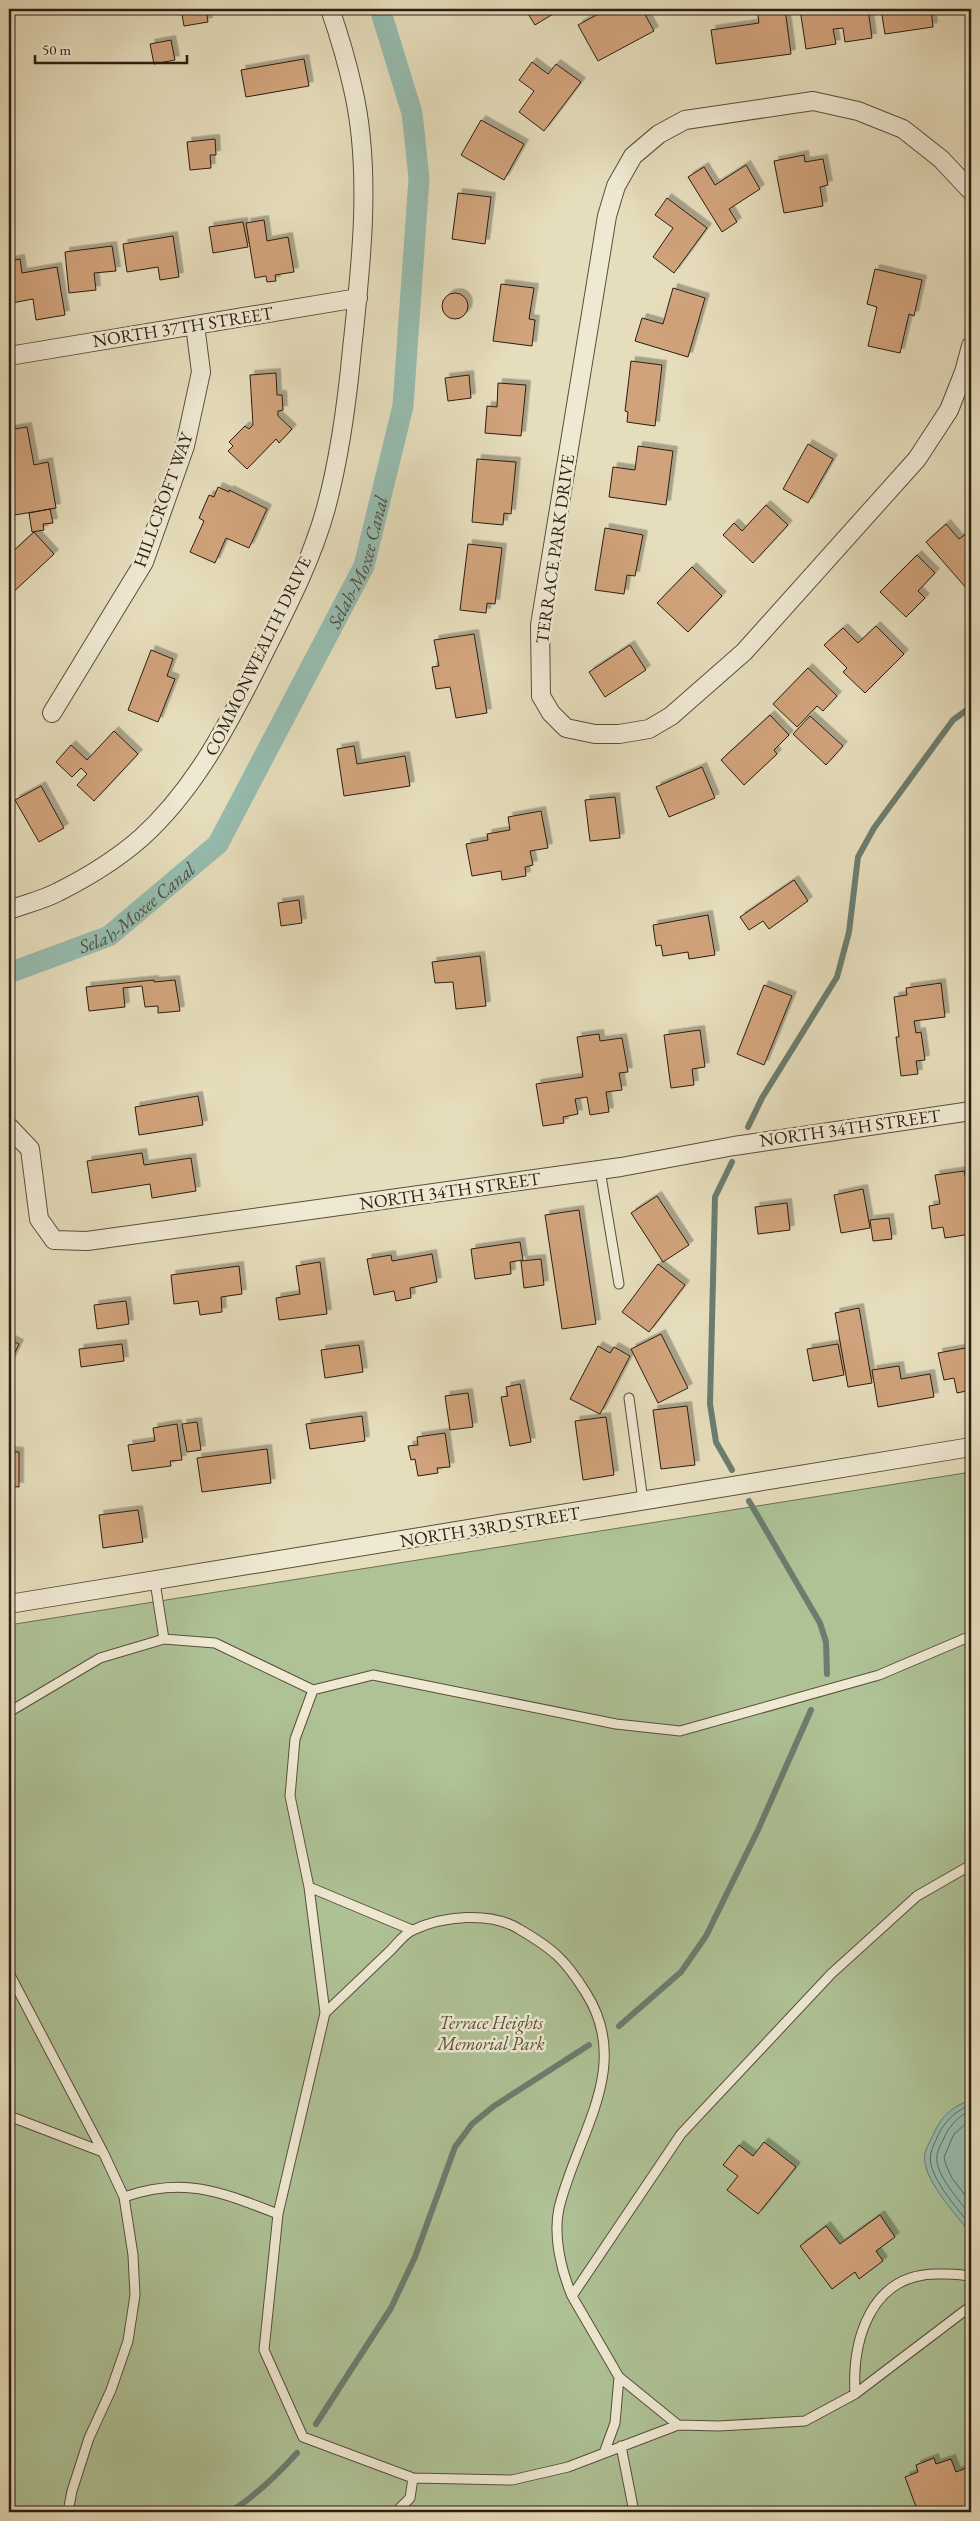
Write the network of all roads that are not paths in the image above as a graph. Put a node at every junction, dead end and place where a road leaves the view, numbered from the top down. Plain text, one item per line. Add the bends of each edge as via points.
1 (330, 9) edge
2 (971, 191) edge
3 (358, 298) junction
4 (196, 325) junction
5 (971, 346) edge
6 (9, 356) edge
7 (52, 713) dead end
8 (9, 910) edge
9 (971, 1111) edge
10 (9, 1127) edge
11 (600, 1170) junction
12 (619, 1284) dead end
13 (630, 1398) dead end
14 (971, 1448) edge
15 (643, 1502) junction
16 (155, 1582) junction
17 (9, 1604) edge
18 (971, 1636) edge
19 (164, 1639) junction
20 (313, 1690) junction
21 (9, 1712) edge
22 (971, 1865) edge
23 (309, 1887) junction
24 (412, 1930) junction
25 (9, 1972) edge
26 (325, 2013) junction
27 (9, 2116) edge
28 (103, 2152) junction
29 (124, 2197) junction
30 (278, 2214) junction
31 (971, 2277) edge
32 (572, 2296) junction
33 (971, 2306) edge
34 (619, 2377) junction
35 (855, 2394) junction
36 (678, 2425) junction
37 (622, 2446) junction
38 (604, 2453) junction
39 (413, 2478) junction
40 (68, 2512) edge
41 (396, 2512) edge
42 (634, 2512) edge

1 - 3 street, COMMONWEALTH DRIVE via 354,91 361,148 364,220
2 - 5 street, TERRACE PARK DRIVE via 941,159 903,129 858,111 813,101 686,120 659,134 633,156 616,186 607,216 540,625 541,696 551,713 566,728 595,734 649,730 671,716 744,652 917,459 949,410
3 - 4 street, NORTH 37TH STREET
3 - 8 street, COMMONWEALTH DRIVE via 341,442 325,510 301,578 208,759 178,799 140,839 56,893
4 - 6 street, NORTH 37TH STREET
4 - 7 street, HILLCROFT WAY via 201,372 186,446 144,562
9 - 11 street, NORTH 34TH STREET via 734,1146
10 - 11 street, NORTH 34TH STREET via 30,1149 39,1219 54,1240 87,1241
11 - 12 lane
13 - 15 lane
14 - 15 street, NORTH 33RD STREET
15 - 16 street, NORTH 33RD STREET
16 - 17 street, NORTH 33RD STREET
16 - 19 lane
18 - 20 lane via 879,1676 680,1732 616,1724 373,1675
19 - 20 lane via 215,1643
19 - 21 lane via 100,1658
20 - 23 lane via 295,1739 290,1796
22 - 32 lane via 917,1896 832,1974 681,2134
23 - 24 lane
23 - 26 lane
24 - 26 lane
24 - 32 lane via 465,1918 491,1919 513,1925 550,1948 567,1964 596,2008 606,2047 605,2070 559,2209 560,2259
25 - 28 lane
26 - 30 lane
27 - 28 lane
28 - 29 lane
29 - 30 lane via 148,2189 186,2186 228,2194
29 - 40 lane via 135,2295 128,2341 111,2390 89,2438
30 - 39 lane via 264,2350 303,2437
31 - 35 lane via 964,2274 924,2274 898,2282 876,2302 854,2368
32 - 34 lane
33 - 35 lane
34 - 36 lane
34 - 38 lane via 615,2423
35 - 36 lane via 805,2421
36 - 37 lane
37 - 38 lane
37 - 42 lane
38 - 39 lane via 568,2467 512,2480
39 - 41 lane via 410,2498

